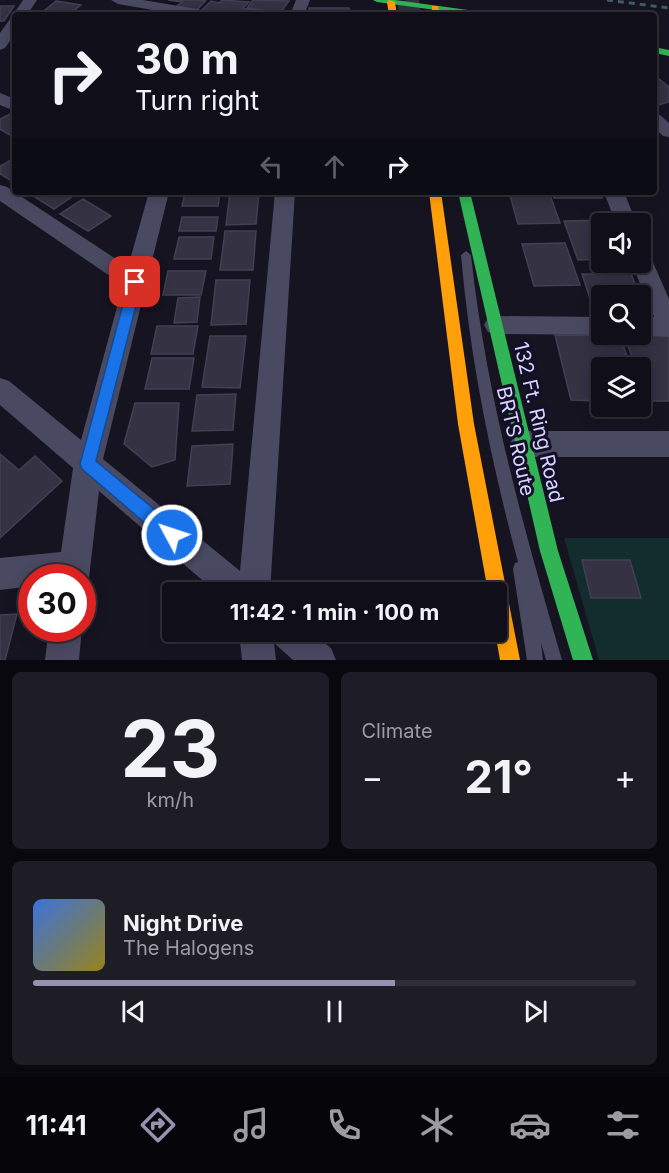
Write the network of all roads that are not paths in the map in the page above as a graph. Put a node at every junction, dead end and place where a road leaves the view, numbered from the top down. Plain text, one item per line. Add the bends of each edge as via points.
1 (118, 0) edge
2 (387, 6) edge
3 (436, 11) edge
4 (190, 12) edge
5 (12, 29) edge
6 (0, 45) edge
7 (657, 122) edge
8 (669, 132) edge
9 (0, 192) edge
10 (158, 195) edge
11 (285, 195) edge
12 (436, 195) edge
13 (437, 195) edge
14 (462, 195) edge
15 (463, 195) edge
16 (615, 195) edge
17 (623, 213) edge
18 (647, 273) edge
19 (135, 282) junction
20 (469, 297) junction
21 (496, 325) junction
22 (591, 326) edge
23 (651, 327) edge
24 (669, 327) edge
25 (0, 389) edge
26 (524, 444) junction
27 (669, 444) edge
28 (88, 464) junction
29 (515, 523) junction
30 (75, 564) edge
31 (0, 574) edge
32 (18, 574) edge
33 (228, 582) edge
34 (255, 582) edge
35 (64, 642) edge
36 (257, 642) edge
37 (298, 642) edge
38 (62, 660) edge
39 (259, 660) edge
40 (319, 660) edge
41 (510, 660) edge
42 (535, 660) edge
43 (554, 660) edge
44 (583, 660) edge

1 - 4 street
2 - 3 main road
5 - 6 street
7 - 8 street
9 - 19 street
10 - 19 street
11 - 34 street
12 - 41 main road via 466,424
13 - 20 lane, BRTS Route
14 - 20 lane, BRTS Route
15 - 21 main road, 132 Ft. Ring Road
16 - 17 street
18 - 24 street
19 - 28 street
20 - 29 lane, BRTS Route
21 - 22 street
21 - 26 main road, 132 Ft. Ring Road
23 - 24 street
25 - 28 street
26 - 27 street
26 - 44 main road, 132 Ft. Ring Road via 549,551
28 - 30 street
28 - 33 street
29 - 42 lane
29 - 43 lane
31 - 32 street
35 - 38 street
36 - 39 street
37 - 40 street

